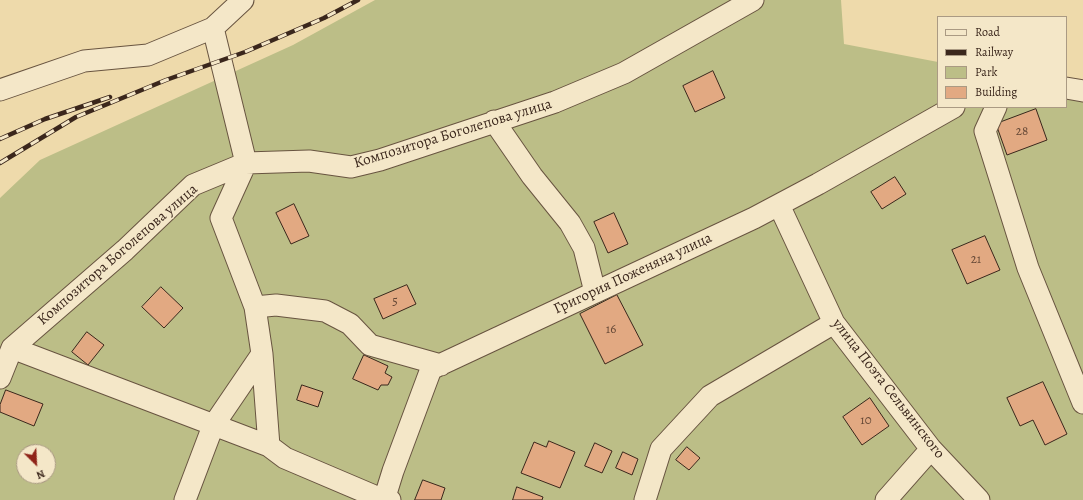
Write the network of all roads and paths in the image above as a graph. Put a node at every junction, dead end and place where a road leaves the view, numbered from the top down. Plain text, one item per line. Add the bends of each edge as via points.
1 (243, 0) edge
2 (753, 0) edge
3 (213, 28) junction
4 (1067, 88) edge
5 (0, 90) edge
6 (1083, 91) edge
7 (952, 108) edge
8 (996, 108) edge
9 (494, 121) junction
10 (246, 163) junction
11 (779, 205) junction
12 (595, 292) junction
13 (255, 307) junction
14 (834, 323) junction
15 (12, 348) junction
16 (262, 354) junction
17 (441, 365) junction
18 (0, 378) edge
19 (1083, 403) edge
20 (213, 426) junction
21 (269, 446) junction
22 (931, 449) junction
23 (387, 499) edge
24 (184, 500) edge
25 (645, 500) edge
26 (886, 500) edge
27 (979, 500) edge

1 - 3 street
2 - 9 street, Композитора Боголепова улица via 624,73 556,102
3 - 5 street via 148,54 84,61
3 - 10 street
4 - 6 street
7 - 11 street, Григория Поженяна улица
8 - 19 street via 985,131 1028,268
9 - 10 street, Композитора Боголепова улица via 380,160 351,167 309,161
9 - 12 street via 532,176 570,223 584,248
10 - 13 street via 221,218
10 - 15 street, Композитора Боголепова улица via 193,185 125,250
11 - 12 street, Григория Поженяна улица
11 - 14 street, улица Поэта Сельвинского
12 - 17 street, Григория Поженяна улица
13 - 16 street
13 - 17 street via 276,305 325,311 350,324 370,345
14 - 22 street, улица Поэта Сельвинского
14 - 25 street via 710,396 661,448
15 - 18 street, Композитора Боголепова улица
15 - 20 street
16 - 20 street
16 - 21 street
17 - 23 street, Григория Поженяна улица via 431,370 393,471
20 - 21 street
20 - 24 street
21 - 23 street via 285,458
22 - 26 street
22 - 27 street, улица Поэта Сельвинского

